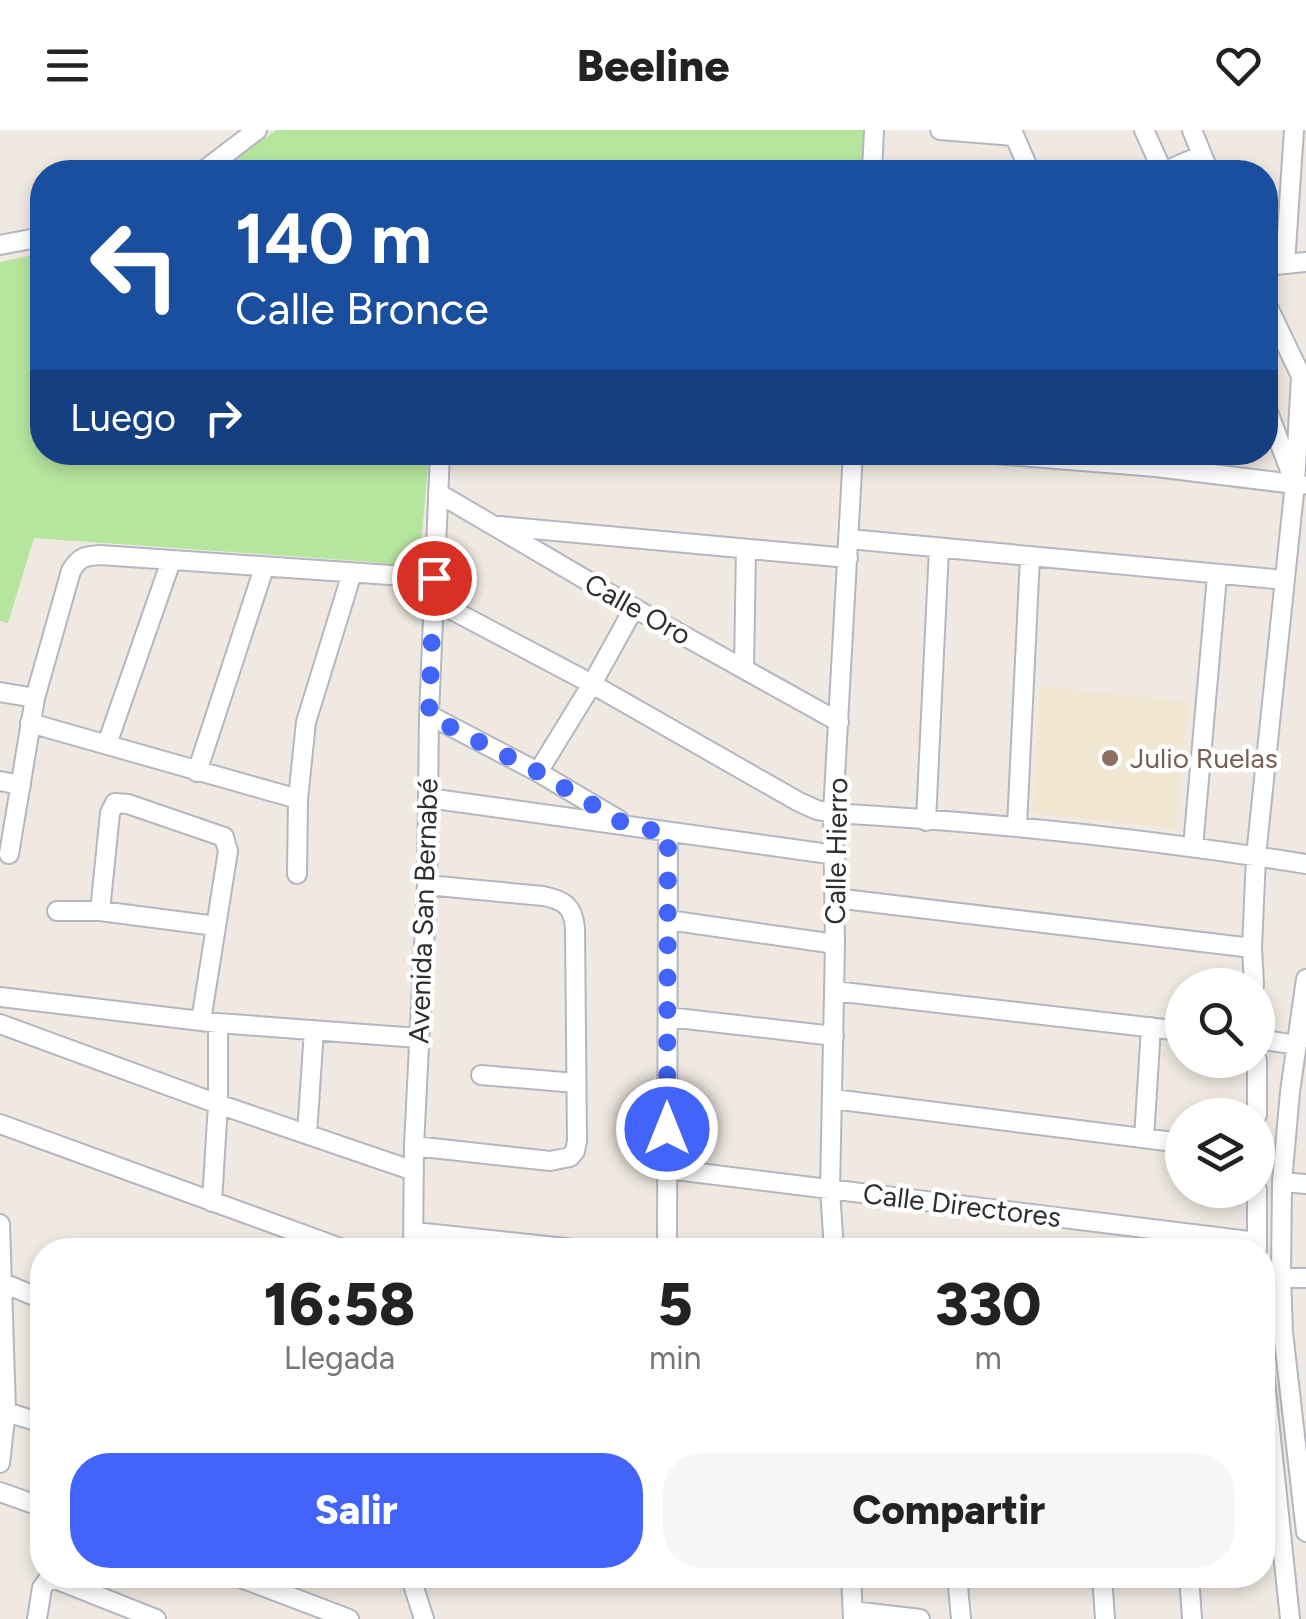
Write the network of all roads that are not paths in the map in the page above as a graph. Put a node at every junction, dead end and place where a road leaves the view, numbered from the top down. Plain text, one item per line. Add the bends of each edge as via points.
1 (257, 130) edge
2 (874, 130) edge
3 (940, 130) edge
4 (1144, 130) edge
5 (1192, 130) edge
6 (1294, 130) edge
7 (1013, 133) edge
8 (218, 160) edge
9 (873, 160) edge
10 (1025, 160) edge
11 (1158, 160) edge
12 (1204, 160) edge
13 (30, 239) edge
14 (0, 245) edge
15 (1306, 262) edge
16 (1286, 264) junction
17 (1278, 265) edge
18 (1278, 326) edge
19 (1304, 376) edge
20 (1278, 434) edge
21 (439, 465) edge
22 (852, 465) edge
23 (1184, 465) edge
24 (1300, 484) edge
25 (438, 493) junction
26 (492, 525) junction
27 (746, 548) junction
28 (848, 548) junction
29 (939, 548) junction
30 (1030, 556) junction
31 (171, 561) junction
32 (264, 568) junction
33 (352, 573) junction
34 (1217, 576) junction
35 (434, 578) junction
36 (1285, 580) junction
37 (433, 600) junction
38 (634, 608) junction
39 (744, 668) junction
40 (592, 684) junction
41 (0, 692) edge
42 (35, 698) junction
43 (429, 716) junction
44 (839, 722) junction
45 (30, 723) junction
46 (107, 744) junction
47 (197, 772) junction
48 (538, 772) junction
49 (0, 781) edge
50 (20, 785) junction
51 (428, 798) junction
52 (298, 800) junction
53 (834, 813) junction
54 (926, 821) junction
55 (628, 826) junction
56 (1017, 826) junction
57 (668, 833) junction
58 (1193, 847) junction
59 (10, 854) dead end
60 (836, 855) junction
61 (1256, 856) junction
62 (1306, 864) edge
63 (297, 874) dead end
64 (427, 885) junction
65 (835, 898) junction
66 (100, 911) junction
67 (57, 912) dead end
68 (668, 920) junction
69 (216, 926) junction
70 (835, 944) junction
71 (1252, 948) junction
72 (1253, 968) edge
73 (1306, 979) edge
74 (834, 991) junction
75 (0, 998) edge
76 (1304, 1008) edge
77 (668, 1017) junction
78 (210, 1022) junction
79 (0, 1024) edge
80 (1151, 1027) junction
81 (1165, 1028) edge
82 (314, 1030) junction
83 (834, 1036) junction
84 (418, 1038) junction
85 (1275, 1041) edge
86 (1296, 1045) junction
87 (481, 1075) dead end
88 (576, 1083) junction
89 (1298, 1093) edge
90 (834, 1099) junction
91 (218, 1104) junction
92 (0, 1124) edge
93 (306, 1134) junction
94 (1144, 1138) junction
95 (1165, 1141) edge
96 (414, 1146) junction
97 (667, 1169) junction
98 (414, 1171) junction
99 (1282, 1182) junction
100 (1306, 1184) edge
101 (830, 1190) junction
102 (212, 1202) junction
103 (1257, 1208) edge
104 (0, 1224) edge
105 (312, 1238) edge
106 (414, 1238) edge
107 (666, 1238) edge
108 (833, 1238) edge
109 (1196, 1238) edge
110 (1257, 1238) edge
111 (1275, 1248) edge
112 (1275, 1276) edge
113 (1306, 1278) edge
114 (3, 1283) junction
115 (1275, 1291) edge
116 (30, 1294) edge
117 (1, 1316) edge
118 (1275, 1331) edge
119 (1283, 1332) junction
120 (3, 1410) edge
121 (30, 1419) edge
122 (1301, 1431) edge
123 (1275, 1432) edge
124 (1302, 1459) edge
125 (1275, 1460) edge
126 (0, 1464) edge
127 (1275, 1470) edge
128 (0, 1492) edge
129 (30, 1503) edge
130 (1306, 1532) edge
131 (42, 1588) edge
132 (73, 1588) edge
133 (267, 1588) edge
134 (414, 1588) edge
135 (852, 1588) edge
136 (958, 1588) edge
137 (1103, 1588) edge
138 (1190, 1588) edge
139 (126, 1614) edge
140 (852, 1615) edge
141 (37, 1619) edge
142 (156, 1619) edge
143 (349, 1619) edge
144 (424, 1619) edge
145 (920, 1619) edge
146 (961, 1619) edge
147 (1105, 1619) edge
148 (1192, 1619) edge
149 (1290, 1619) edge

1 - 8 street
2 - 9 street
3 - 7 street
4 - 11 street
5 - 12 street
6 - 16 street
7 - 10 street
13 - 14 street
15 - 16 street
16 - 17 street
18 - 19 street
19 - 24 street
20 - 24 street
21 - 25 street, Avenida San Bernabé
22 - 28 street, Calle Hierro
23 - 24 street
24 - 36 street
25 - 26 street, Calle Oro
25 - 35 street, Avenida San Bernabé
26 - 27 street
26 - 38 street, Calle Oro
27 - 28 street
27 - 39 street
28 - 29 street
28 - 44 street, Calle Hierro
29 - 30 street
29 - 54 street
30 - 34 street
30 - 56 street
31 - 32 street
31 - 42 street via 100,555 77,560
31 - 46 street
32 - 33 street
32 - 47 street
33 - 35 street
33 - 52 street via 306,722
34 - 36 street
34 - 58 street
35 - 37 street, Avenida San Bernabé
36 - 61 street
37 - 40 street
37 - 43 street, Avenida San Bernabé
38 - 39 street, Calle Oro
38 - 40 street
39 - 44 street, Calle Oro
40 - 48 street
40 - 53 street via 798,802
41 - 42 street
42 - 45 street
43 - 48 street
43 - 51 street, Avenida San Bernabé
44 - 53 street, Calle Hierro
45 - 46 street
45 - 50 street
46 - 47 street
47 - 52 street
48 - 55 street
49 - 50 street
50 - 59 street
51 - 55 street
51 - 64 street, Avenida San Bernabé
52 - 63 street
53 - 54 street
53 - 60 street, Calle Hierro
54 - 56 street
55 - 57 street
56 - 58 street
57 - 60 street
57 - 68 street
58 - 61 street
60 - 65 street, Calle Hierro
61 - 62 street
61 - 71 street
64 - 84 street, Avenida San Bernabé
64 - 88 street via 543,896 569,907 575,928
65 - 70 street, Calle Hierro
65 - 71 street
66 - 67 street
66 - 69 street
66 - 69 street via 110,813 121,803 224,837 228,851
68 - 70 street
68 - 77 street
69 - 78 street
70 - 74 street, Calle Hierro
71 - 72 street
73 - 76 street
74 - 80 street
74 - 83 street, Calle Hierro
75 - 78 street
76 - 86 street
77 - 83 street
77 - 97 street
78 - 82 street
78 - 91 street
79 - 91 street
80 - 81 street
80 - 94 street
82 - 84 street
82 - 93 street
83 - 90 street, Calle Hierro
84 - 96 street, Avenida San Bernabé
85 - 86 street
86 - 89 street
87 - 88 street
88 - 96 street via 577,1141 570,1157
89 - 99 street
90 - 94 street
90 - 101 street, Calle Hierro
91 - 93 street
91 - 102 street
92 - 102 street
93 - 98 street
94 - 95 street
96 - 98 street, Avenida San Bernabé
97 - 101 street, Calle Directores
97 - 107 street
98 - 106 street, Avenida San Bernabé
99 - 100 street
99 - 111 street
101 - 108 street, Calle Hierro
101 - 109 street, Calle Directores
102 - 105 street
103 - 110 street
104 - 114 street
112 - 113 street
114 - 116 street
114 - 117 street
115 - 119 street
117 - 120 street
118 - 119 street
119 - 122 street
120 - 121 street
120 - 126 street
122 - 123 street
122 - 124 street
124 - 125 street
124 - 130 street
127 - 149 street
128 - 129 street
131 - 141 street
132 - 139 street
133 - 143 street
134 - 144 street
135 - 140 street
136 - 146 street
137 - 147 street
138 - 148 street
139 - 142 street
140 - 145 street

